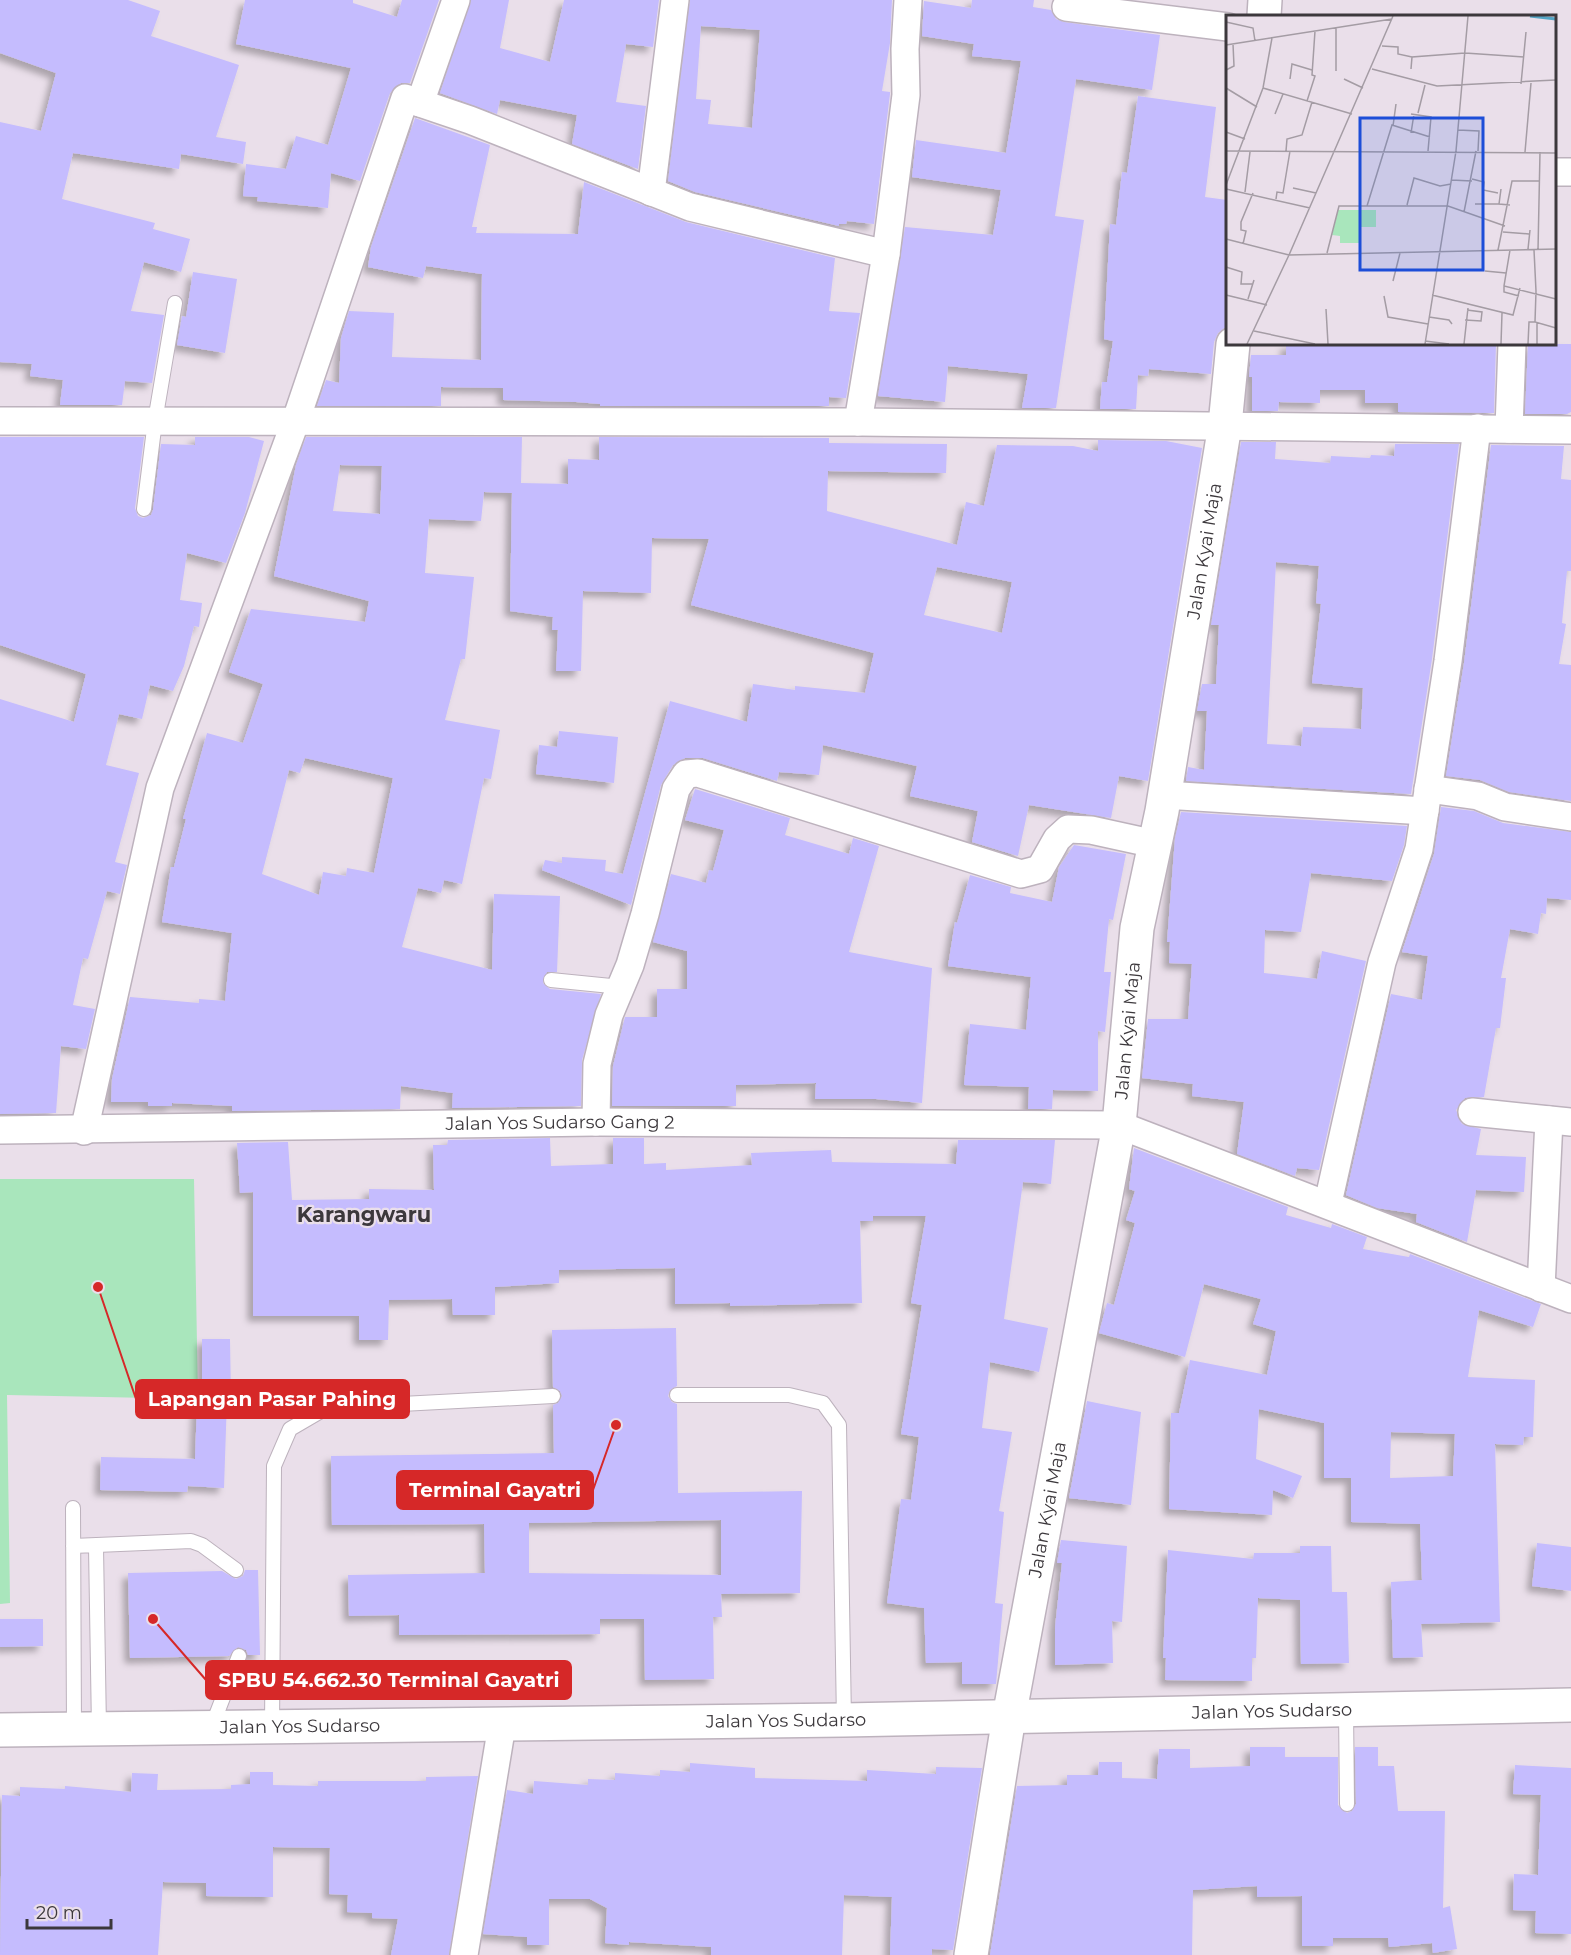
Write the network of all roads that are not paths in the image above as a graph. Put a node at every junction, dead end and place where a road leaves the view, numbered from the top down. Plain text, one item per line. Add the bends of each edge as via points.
1 (456, 0) edge
2 (675, 0) edge
3 (908, 0) edge
4 (1265, 0) edge
5 (1066, 7) dead end
6 (1264, 15) edge
7 (1226, 27) edge
8 (420, 103) junction
9 (651, 192) junction
10 (886, 254) junction
11 (175, 303) dead end
12 (1233, 345) edge
13 (1512, 345) edge
14 (0, 420) edge
15 (296, 420) junction
16 (155, 421) junction
17 (858, 422) junction
18 (1225, 425) junction
19 (1477, 428) junction
20 (1509, 429) junction
21 (1571, 430) edge
22 (144, 509) dead end
23 (1164, 795) junction
24 (1427, 800) junction
25 (1571, 817) edge
26 (1155, 843) junction
27 (551, 980) dead end
28 (621, 987) junction
29 (1472, 1112) dead end
30 (1560, 1121) edge
31 (596, 1122) junction
32 (1119, 1125) junction
33 (0, 1130) edge
34 (84, 1131) junction
35 (1328, 1203) junction
36 (1541, 1288) junction
37 (1571, 1299) edge
38 (677, 1395) dead end
39 (553, 1396) dead end
40 (73, 1508) dead end
41 (73, 1546) junction
42 (96, 1547) junction
43 (236, 1570) dead end
44 (240, 1656) dead end
45 (1571, 1705) edge
46 (1346, 1709) junction
47 (1009, 1717) junction
48 (844, 1720) junction
49 (502, 1725) junction
50 (272, 1728) junction
51 (86, 1729) junction
52 (211, 1729) junction
53 (0, 1730) edge
54 (1347, 1804) dead end
55 (464, 1955) edge
56 (971, 1955) edge

1 - 8 street
2 - 9 street
3 - 10 street via 908,81
4 - 6 main road
5 - 7 street
8 - 9 street
8 - 15 street via 405,98
9 - 10 street via 690,207
10 - 17 street
11 - 16 lane
12 - 18 main road, Jalan Kyai Maja
13 - 20 street
14 - 16 street
15 - 16 street
15 - 17 street
15 - 34 street via 160,788
16 - 22 lane
17 - 18 street
18 - 19 street
18 - 23 main road, Jalan Kyai Maja
19 - 20 street
19 - 24 street
20 - 21 street
23 - 24 street
23 - 26 main road, Jalan Kyai Maja
24 - 25 street via 1478,796 1505,807
24 - 35 street via 1419,849 1382,962
26 - 28 street via 1068,829 1057,839 1040,869 1021,874 698,773 686,774 676,789 645,914
26 - 32 main road, Jalan Kyai Maja via 1137,928
27 - 28 lane
28 - 31 street via 609,1015 597,1064
29 - 30 street
30 - 36 street
31 - 32 street, Jalan Yos Sudarso Gang 2
31 - 34 street, Jalan Yos Sudarso Gang 2
32 - 35 street
32 - 47 main road, Jalan Kyai Maja
33 - 34 street, Jalan Yos Sudarso Gang 2
35 - 36 street
36 - 37 street
38 - 48 lane via 789,1395 823,1403 840,1425
39 - 50 lane via 326,1408 290,1429 274,1466
40 - 41 lane
41 - 42 lane
41 - 51 lane
42 - 43 lane via 191,1541
42 - 51 lane
44 - 52 lane
45 - 46 main road, Jalan Yos Sudarso
46 - 47 main road, Jalan Yos Sudarso
46 - 54 lane
47 - 48 main road, Jalan Yos Sudarso
47 - 56 main road, Jalan Kyai Maja
48 - 49 main road, Jalan Yos Sudarso
49 - 50 main road, Jalan Yos Sudarso
49 - 55 street
50 - 52 main road, Jalan Yos Sudarso
51 - 52 main road, Jalan Yos Sudarso
51 - 53 main road, Jalan Yos Sudarso

